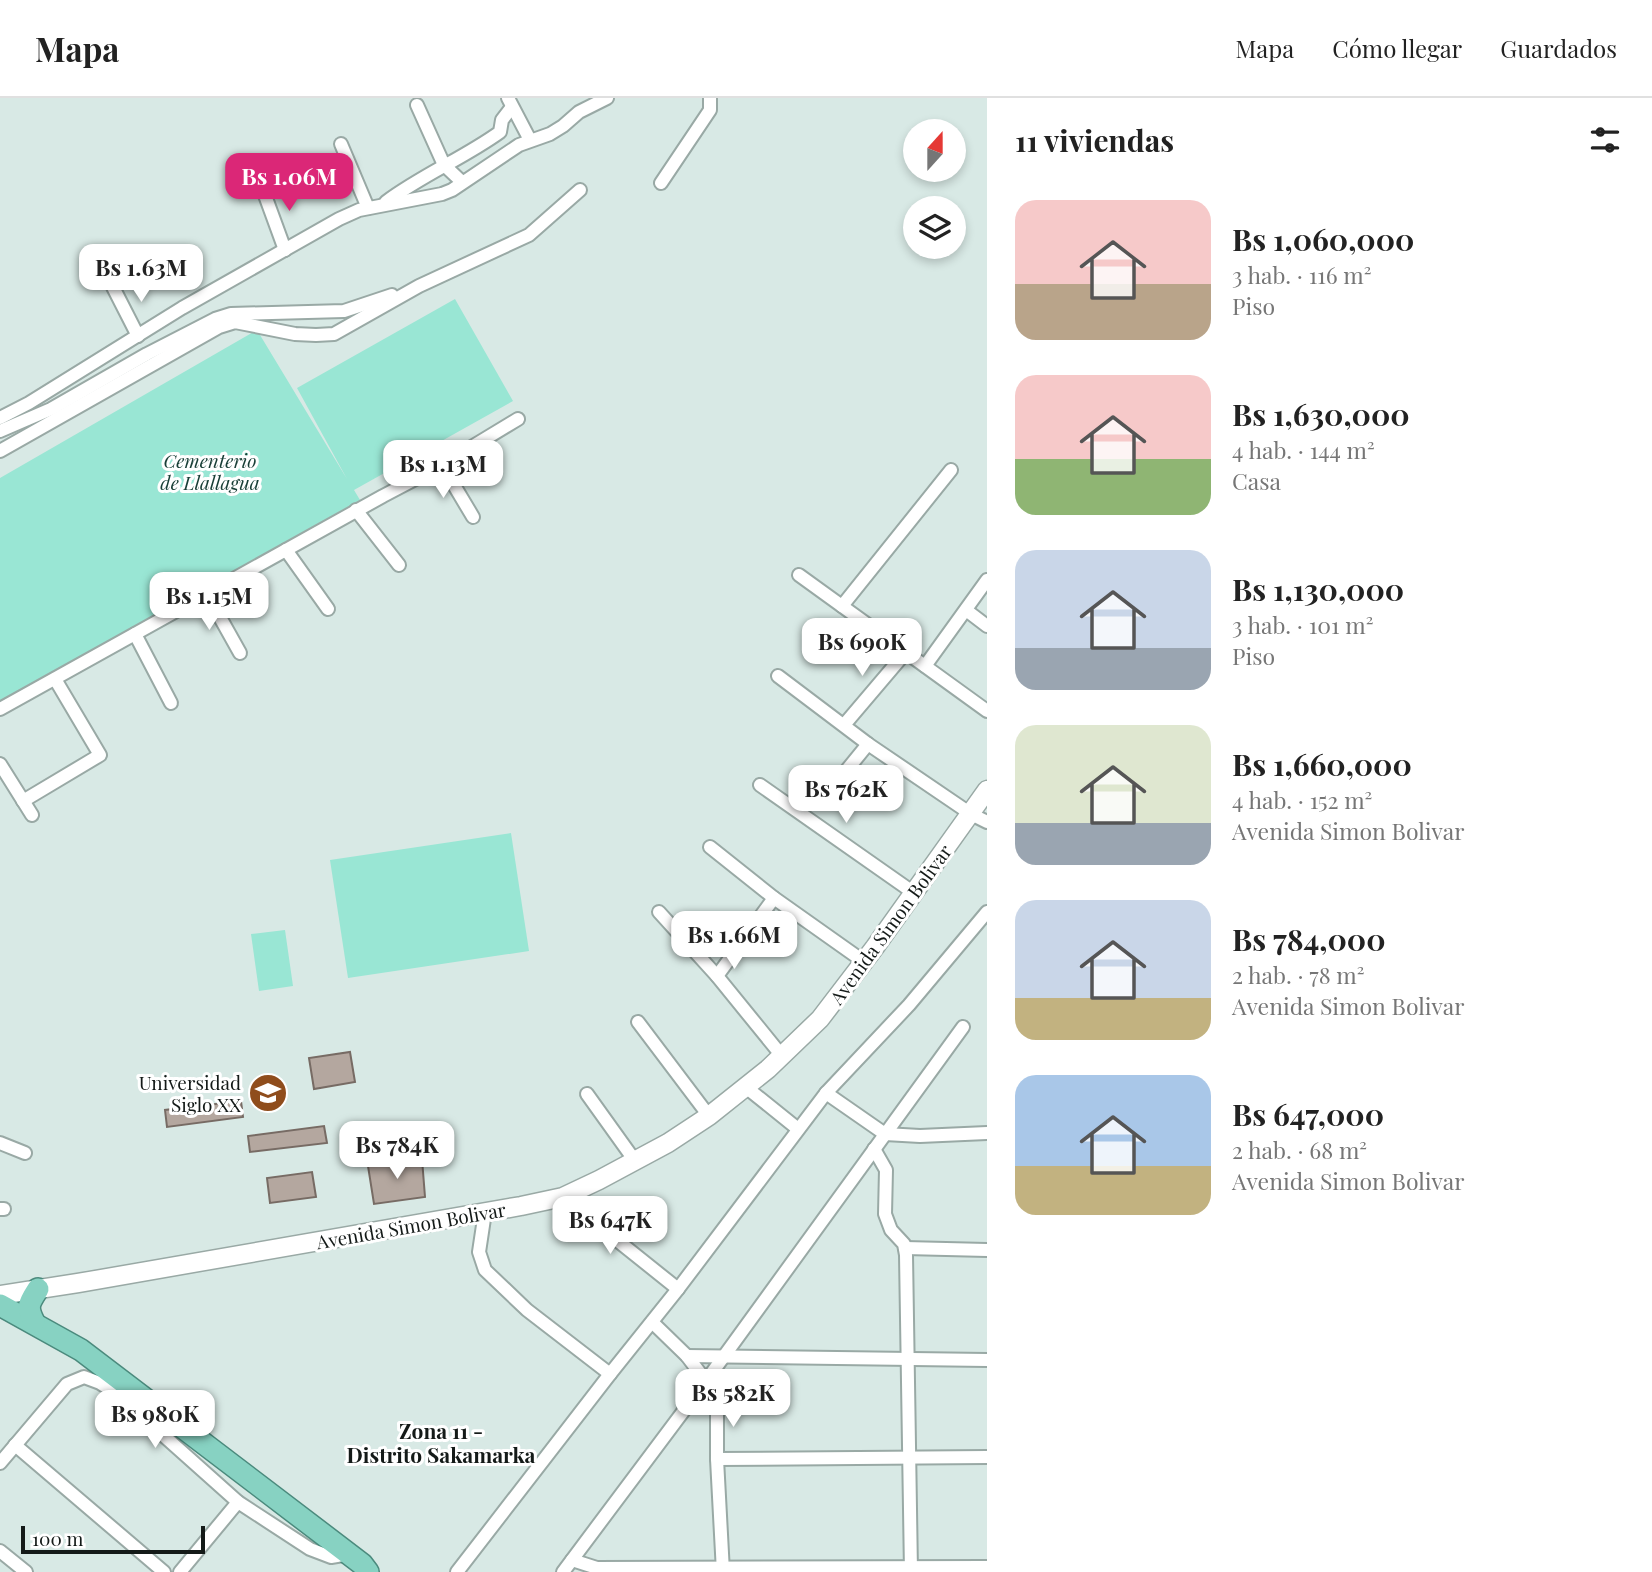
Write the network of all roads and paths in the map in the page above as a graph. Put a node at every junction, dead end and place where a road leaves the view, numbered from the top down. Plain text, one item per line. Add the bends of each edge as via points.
1 (607, 98) edge
2 (710, 98) edge
3 (510, 102) edge
4 (417, 105) dead end
5 (530, 141) junction
6 (341, 144) dead end
7 (444, 165) junction
8 (462, 182) junction
9 (660, 183) dead end
10 (262, 187) dead end
11 (580, 190) dead end
12 (383, 205) junction
13 (368, 208) junction
14 (285, 250) junction
15 (419, 286) junction
16 (113, 287) dead end
17 (138, 336) junction
18 (0, 418) edge
19 (517, 419) dead end
20 (0, 431) edge
21 (0, 451) edge
22 (442, 465) junction
23 (951, 470) dead end
24 (356, 510) junction
25 (473, 517) dead end
26 (286, 550) junction
27 (399, 565) dead end
28 (799, 575) dead end
29 (987, 580) edge
30 (207, 594) junction
31 (842, 606) junction
32 (328, 609) dead end
33 (966, 610) junction
34 (987, 626) edge
35 (135, 634) junction
36 (906, 652) junction
37 (240, 653) dead end
38 (925, 666) junction
39 (778, 676) dead end
40 (55, 679) junction
41 (171, 703) dead end
42 (0, 709) edge
43 (987, 711) edge
44 (844, 725) junction
45 (868, 744) junction
46 (0, 764) edge
47 (760, 785) dead end
48 (833, 787) dead end
49 (987, 790) edge
50 (23, 800) junction
51 (32, 815) dead end
52 (979, 818) edge
53 (710, 847) dead end
54 (914, 893) junction
55 (774, 898) junction
56 (659, 912) dead end
57 (987, 912) edge
58 (863, 961) junction
59 (717, 976) junction
60 (638, 1022) dead end
61 (963, 1027) dead end
62 (782, 1056) junction
63 (747, 1088) junction
64 (826, 1093) junction
65 (587, 1094) dead end
66 (709, 1116) junction
67 (798, 1129) junction
68 (987, 1133) edge
69 (885, 1134) junction
70 (0, 1143) edge
71 (874, 1149) junction
72 (25, 1153) dead end
73 (635, 1161) junction
74 (563, 1197) junction
75 (485, 1212) junction
76 (905, 1248) junction
77 (987, 1250) edge
78 (38, 1289) junction
79 (678, 1289) junction
80 (0, 1295) edge
81 (0, 1305) edge
82 (34, 1322) junction
83 (652, 1322) junction
84 (687, 1356) junction
85 (722, 1356) junction
86 (908, 1360) junction
87 (987, 1360) edge
88 (610, 1374) junction
89 (706, 1381) junction
90 (15, 1445) junction
91 (909, 1456) junction
92 (987, 1457) edge
93 (717, 1459) junction
94 (0, 1463) edge
95 (238, 1502) junction
96 (0, 1550) edge
97 (349, 1554) junction
98 (572, 1560) junction
99 (987, 1567) edge
100 (911, 1569) edge
101 (723, 1570) edge
102 (26, 1572) edge
103 (164, 1572) edge
104 (180, 1572) edge
105 (368, 1572) edge
106 (457, 1572) edge
107 (563, 1572) edge

1 - 5 street via 550,134
2 - 9 street via 710,110
3 - 5 street
3 - 7 street via 500,132
4 - 7 street
5 - 8 street
6 - 13 street
7 - 8 street
7 - 12 street
8 - 12 street via 442,194
10 - 14 street
11 - 15 street via 529,235
12 - 13 street
13 - 14 street
14 - 17 street
15 - 20 street via 344,311 215,318 51,409
15 - 21 street via 334,334 295,334 236,323 219,327
16 - 17 street
17 - 18 street
19 - 22 street
22 - 24 street
22 - 25 street
23 - 31 street
24 - 26 street
24 - 27 street
26 - 30 street
26 - 32 street
28 - 31 street
29 - 33 street
30 - 35 street
30 - 37 street
31 - 36 street
33 - 34 street
33 - 38 street
35 - 40 street
35 - 41 street
36 - 38 street
36 - 44 street
38 - 43 street
39 - 44 street
40 - 42 street
40 - 50 street via 100,755
44 - 45 street
45 - 48 street
45 - 52 street
46 - 50 street
47 - 54 street
49 - 52 main road, Avenida Simon Bolivar
50 - 51 street
52 - 54 main road, Avenida Simon Bolivar
53 - 55 street
54 - 58 main road, Avenida Simon Bolivar
55 - 58 street
55 - 59 street
56 - 59 street
57 - 64 street via 909,1005
58 - 62 main road, Avenida Simon Bolivar via 820,1019
59 - 62 street
60 - 66 street
61 - 69 street
62 - 63 main road, Avenida Simon Bolivar
63 - 66 main road, Avenida Simon Bolivar
63 - 67 street
64 - 67 street
64 - 69 street
65 - 73 street
66 - 73 main road, Avenida Simon Bolivar
67 - 79 street
68 - 69 street
69 - 71 street
70 - 72 street
71 - 76 street via 886,1170 885,1214
71 - 85 street
73 - 74 main road, Avenida Simon Bolivar
74 - 75 main road, Avenida Simon Bolivar
74 - 79 street
75 - 78 main road, Avenida Simon Bolivar
75 - 88 street via 479,1252 485,1270 527,1310
76 - 77 street
76 - 86 street
78 - 80 main road, Avenida Simon Bolivar
78 - 82 highway via 29,1302
79 - 83 street
81 - 82 highway
82 - 97 highway via 81,1350
83 - 84 street
83 - 88 street
84 - 85 street
84 - 89 street
85 - 86 street
85 - 89 street
86 - 87 street
86 - 91 street
88 - 106 street
89 - 93 street via 717,1411
89 - 98 street
90 - 94 street
90 - 95 street via 67,1384 84,1377 117,1394
90 - 103 street
91 - 92 street
91 - 93 street
91 - 100 street
93 - 101 street
95 - 97 street via 310,1549 331,1557
95 - 104 street
96 - 102 street
97 - 105 highway
98 - 101 street via 597,1568
98 - 107 street
99 - 100 street
100 - 101 street

